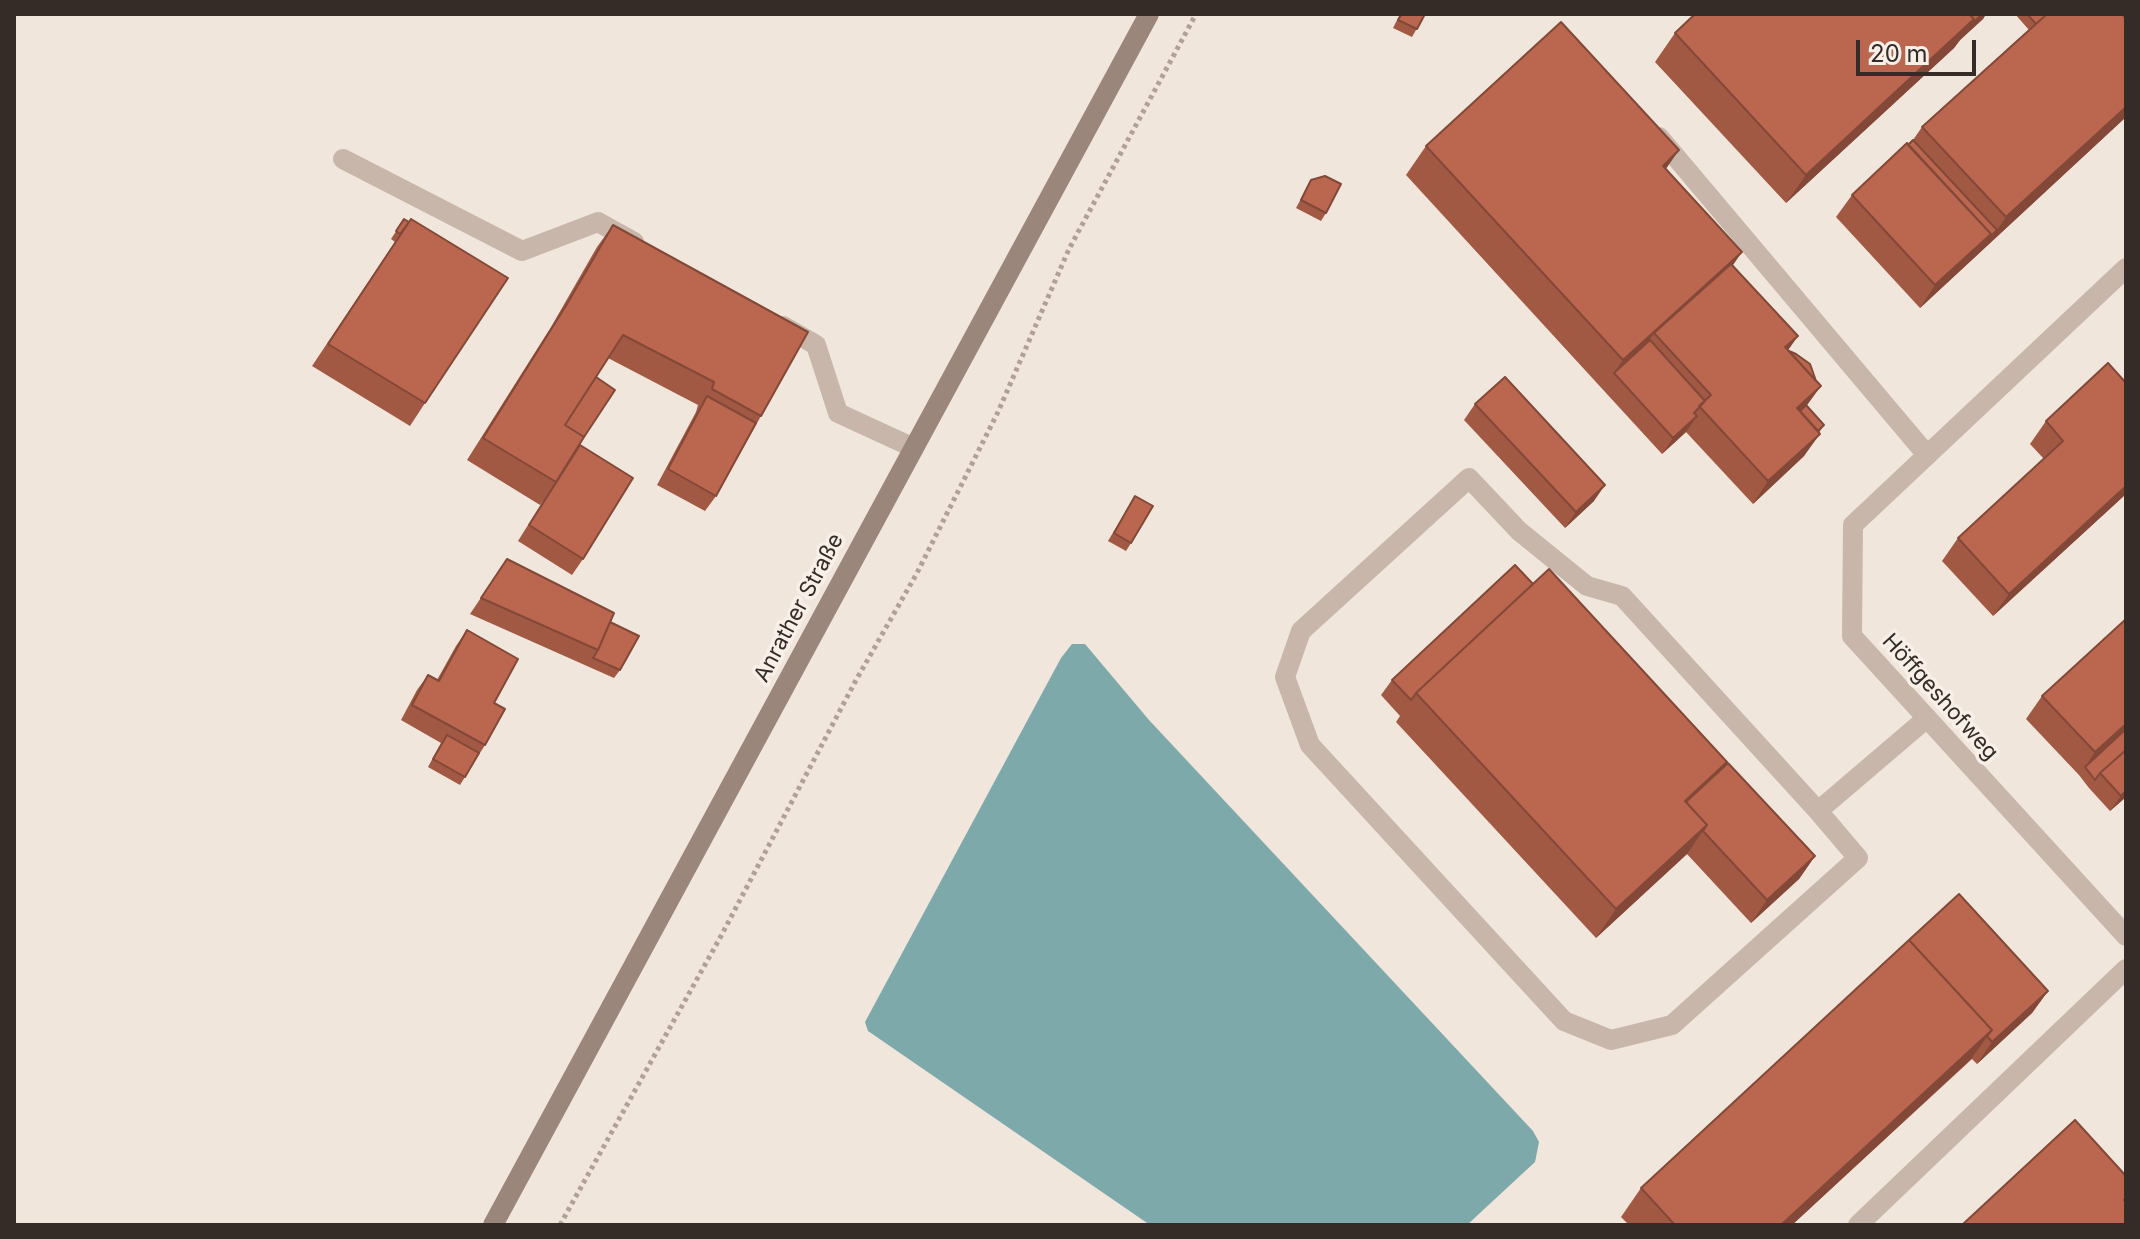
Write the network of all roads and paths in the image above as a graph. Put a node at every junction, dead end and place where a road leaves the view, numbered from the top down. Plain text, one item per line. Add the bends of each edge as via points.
1 (1149, 14) edge
2 (1196, 14) edge
3 (1649, 125) edge
4 (343, 159) dead end
5 (652, 252) edge
6 (2126, 268) edge
7 (761, 314) edge
8 (914, 448) junction
9 (1927, 455) junction
10 (1927, 718) junction
11 (1818, 811) junction
12 (2126, 936) edge
13 (2126, 969) edge
14 (493, 1225) edge
15 (560, 1225) edge
16 (1858, 1225) edge

1 - 8 main road, Anrather Straße
2 - 15 path via 1069,249 998,412 917,573
3 - 9 street
4 - 5 street via 522,251 598,222
6 - 9 street, Höffgeshofweg
7 - 8 street via 816,345 838,413
8 - 14 main road, Anrather Straße
9 - 10 street, Höffgeshofweg via 1853,525 1852,636
10 - 11 street
10 - 12 street, Höffgeshofweg
11 - 11 street via 1858,858 1672,1025 1611,1040 1564,1021 1310,745 1285,677 1301,631 1469,478 1519,531 1587,586 1622,596
13 - 16 street

